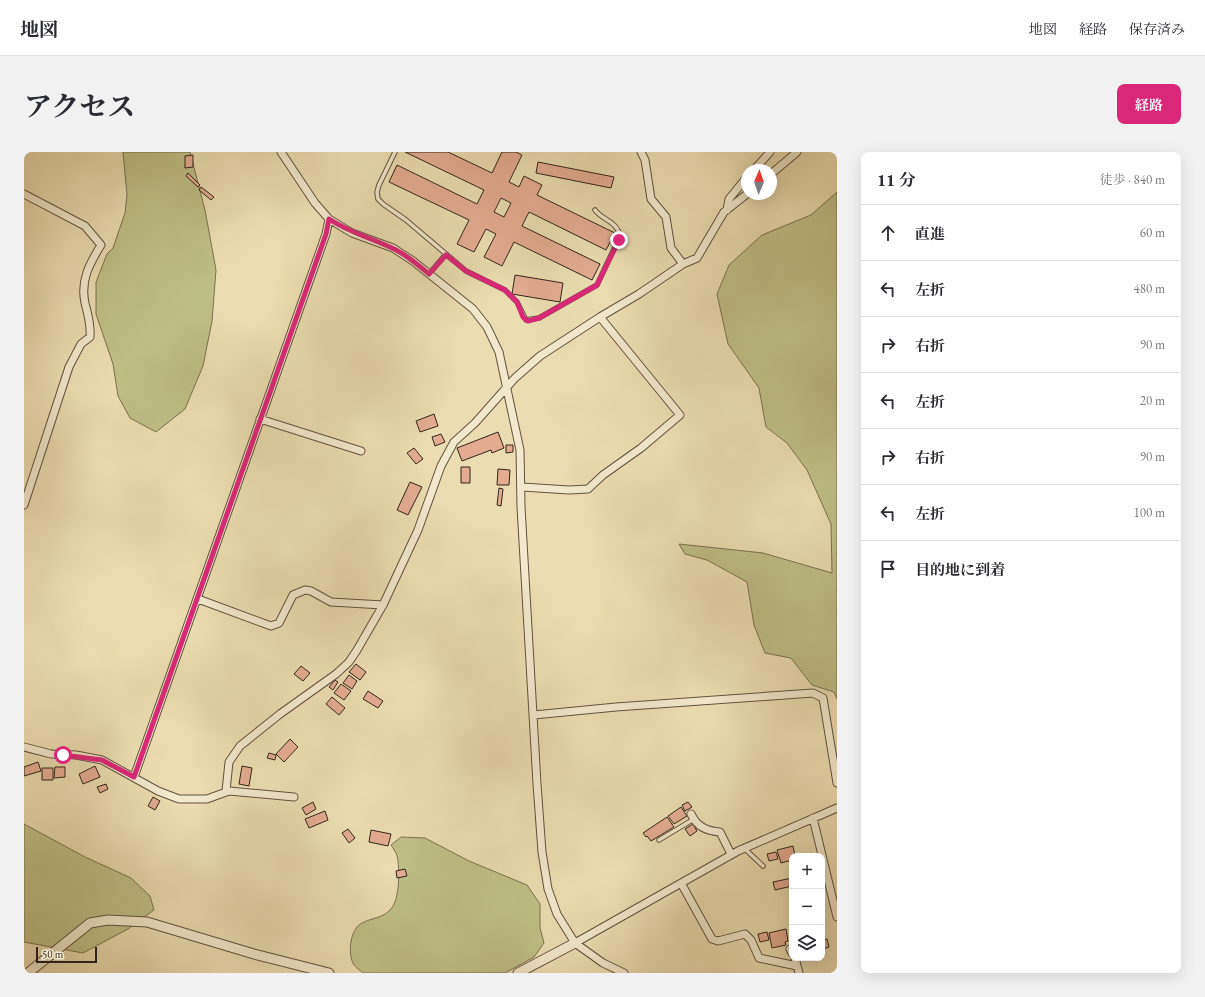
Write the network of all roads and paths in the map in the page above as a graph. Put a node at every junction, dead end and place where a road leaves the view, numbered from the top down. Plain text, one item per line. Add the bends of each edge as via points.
1 (281, 152) edge
2 (395, 152) edge
3 (641, 152) edge
4 (770, 152) edge
5 (797, 152) edge
6 (759, 164) edge
7 (777, 169) edge
8 (741, 184) edge
9 (24, 194) edge
10 (741, 199) edge
11 (594, 210) dead end
12 (727, 210) junction
13 (329, 219) junction
14 (446, 255) junction
15 (683, 264) junction
16 (429, 274) junction
17 (600, 317) junction
18 (507, 388) junction
19 (260, 418) junction
20 (361, 451) dead end
21 (522, 487) junction
22 (24, 505) edge
23 (198, 599) junction
24 (383, 606) junction
25 (534, 715) junction
26 (24, 747) edge
27 (134, 777) junction
28 (837, 783) edge
29 (226, 791) junction
30 (294, 797) dead end
31 (837, 808) edge
32 (692, 817) joint
33 (813, 818) junction
34 (659, 840) dead end
35 (744, 848) junction
36 (731, 854) junction
37 (763, 866) dead end
38 (681, 883) junction
39 (837, 917) edge
40 (576, 943) junction
41 (798, 970) edge
42 (28, 973) edge
43 (329, 973) edge
44 (518, 973) edge
45 (624, 973) edge

1 - 13 street via 315,203
2 - 14 lane via 379,185 378,199
3 - 15 street via 646,160 651,199 666,217 671,248
4 - 6 street
5 - 7 street
8 - 12 street via 729,199
9 - 22 street via 85,226 101,245 88,266 86,276 85,301 90,318 90,337 81,344 69,367
10 - 12 street
11 - 14 lane via 614,224 619,229 620,236 601,278 597,285 539,318 526,320 517,302 505,290 466,271
12 - 15 street via 697,258
13 - 16 street via 352,233 399,251
13 - 19 street via 326,234
14 - 16 lane
15 - 17 street
16 - 18 street via 473,309 487,327 499,352
17 - 18 street via 540,356
17 - 21 street via 680,415 641,448 602,475 588,489
18 - 21 street via 518,438
18 - 24 street via 491,408 454,442 441,466 420,524
19 - 20 street
19 - 23 street
21 - 25 street via 521,507
23 - 24 street via 272,626 279,623 293,595 301,591 311,591 331,602
23 - 27 street
24 - 29 street via 357,650 340,671 240,746 229,762
25 - 28 street via 813,693 823,698
25 - 40 street via 541,844 548,889 557,914
26 - 27 street via 51,754 102,760
27 - 29 street via 158,791 179,799 207,799
29 - 30 street
31 - 33 street
32 - 34 lane
32 - 36 street via 709,831 720,832
33 - 35 street
33 - 39 street
35 - 36 street
35 - 37 lane
36 - 38 street
38 - 40 street
38 - 41 street via 712,939 718,941 745,934 751,940 759,958
40 - 44 street
40 - 45 street via 603,963
42 - 43 street via 90,923 125,920 147,922

